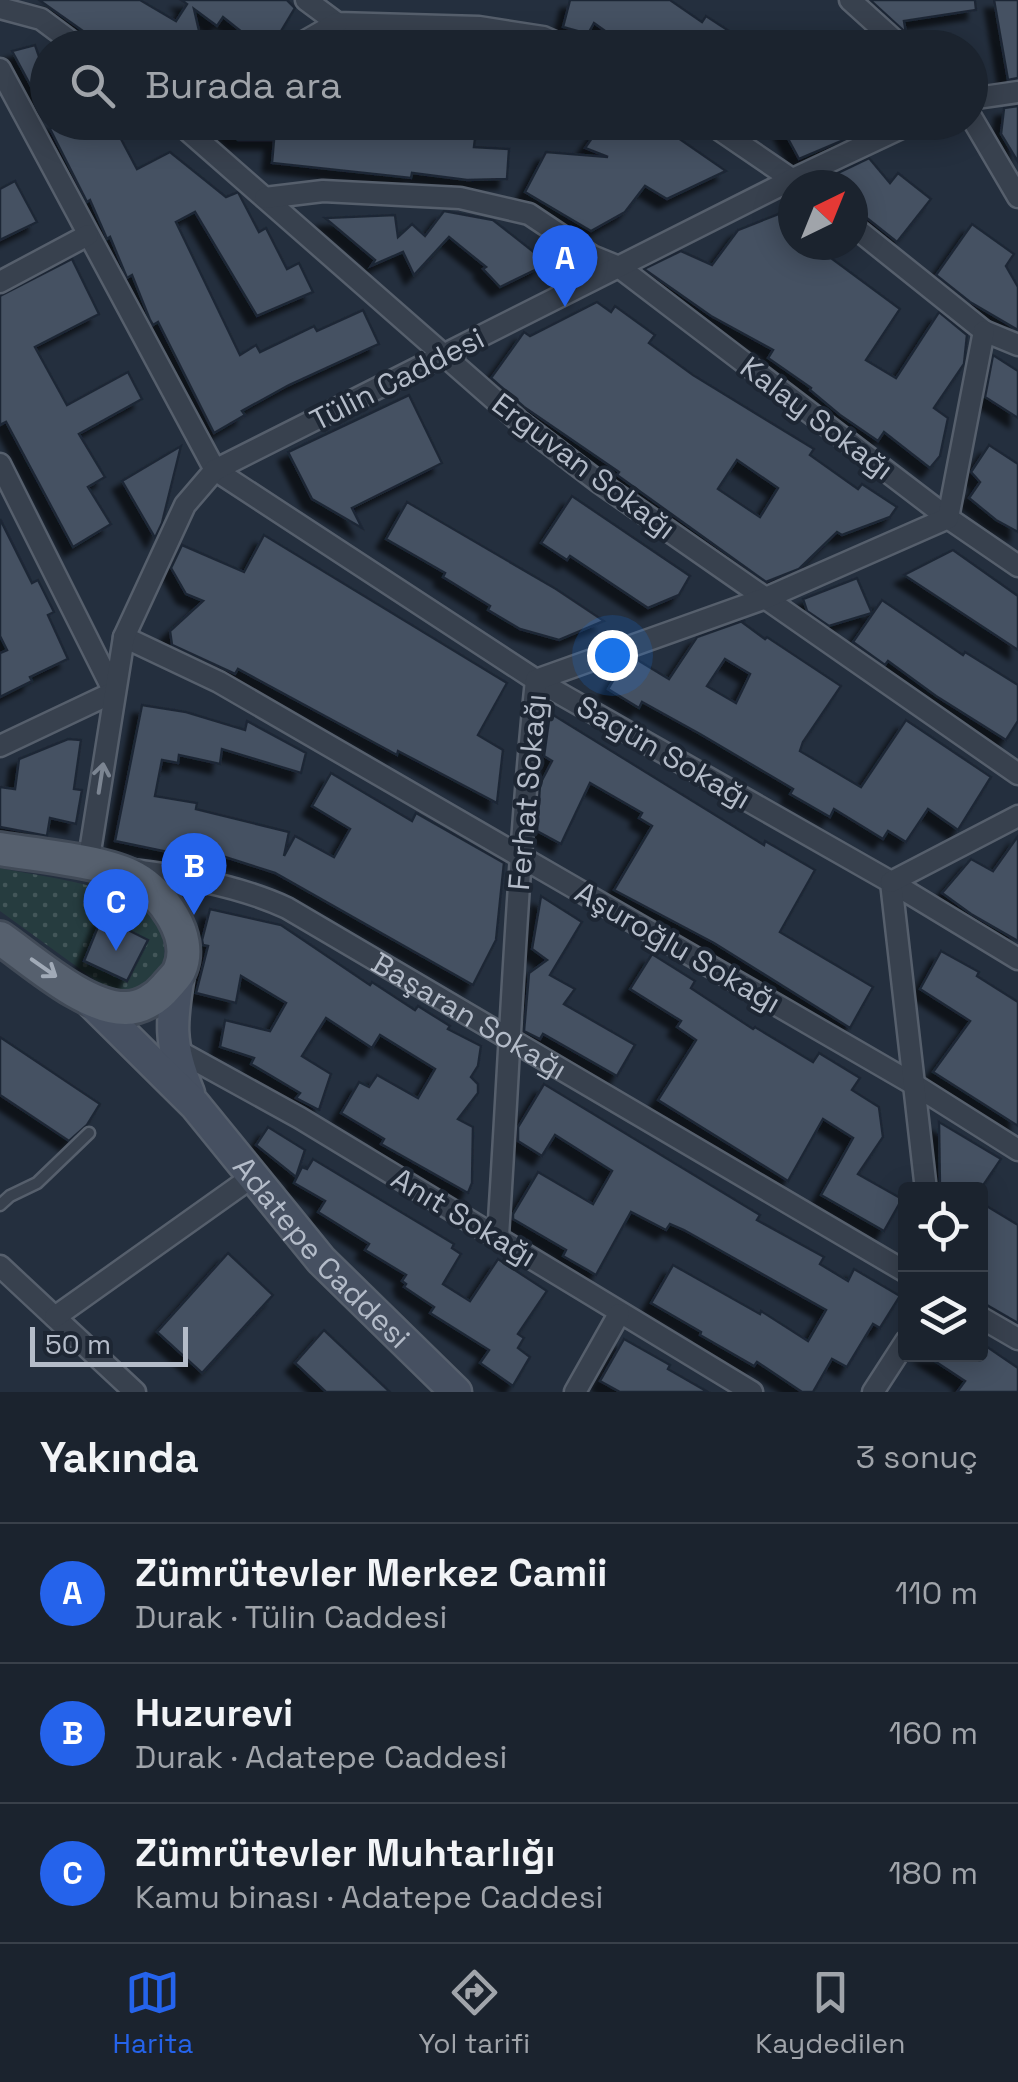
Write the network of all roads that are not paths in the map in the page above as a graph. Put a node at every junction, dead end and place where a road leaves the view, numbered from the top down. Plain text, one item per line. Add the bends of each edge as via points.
1 (306, 0) edge
2 (850, 0) edge
3 (0, 8) edge
4 (336, 23) junction
5 (57, 30) edge
6 (324, 30) edge
7 (498, 30) edge
8 (883, 30) edge
9 (0, 69) edge
10 (1018, 92) edge
11 (988, 96) edge
12 (30, 126) edge
13 (38, 140) edge
14 (199, 140) edge
15 (735, 140) edge
16 (879, 140) edge
17 (984, 140) edge
18 (779, 170) edge
19 (820, 170) edge
20 (778, 191) edge
21 (1018, 197) edge
22 (265, 198) junction
23 (88, 235) junction
24 (868, 238) edge
25 (619, 267) junction
26 (0, 282) edge
27 (984, 331) junction
28 (1018, 344) edge
29 (446, 354) junction
30 (0, 464) edge
31 (215, 470) junction
32 (948, 518) junction
33 (1018, 566) edge
34 (766, 598) junction
35 (124, 637) junction
36 (536, 680) junction
37 (114, 692) junction
38 (0, 746) edge
39 (1018, 774) edge
40 (1018, 816) edge
41 (0, 849) edge
42 (519, 855) junction
43 (88, 864) junction
44 (892, 882) junction
45 (0, 938) edge
46 (1018, 959) edge
47 (180, 968) junction
48 (88, 998) junction
49 (511, 1039) junction
50 (173, 1048) junction
51 (915, 1085) junction
52 (194, 1106) junction
53 (90, 1132) dead end
54 (1018, 1150) edge
55 (252, 1177) junction
56 (925, 1182) edge
57 (0, 1205) edge
58 (498, 1236) junction
59 (0, 1266) edge
60 (898, 1267) edge
61 (619, 1314) junction
62 (55, 1317) junction
63 (988, 1321) edge
64 (1018, 1339) edge
65 (898, 1353) edge
66 (135, 1392) edge
67 (456, 1392) edge
68 (575, 1392) edge
69 (752, 1392) edge
70 (873, 1392) edge

1 - 4 street
2 - 8 street
3 - 5 street via 41,18
4 - 6 street
4 - 7 street
9 - 12 street
10 - 11 street
13 - 23 street
14 - 22 street, Erguvan Sokağı
15 - 18 street
16 - 19 street, Tülin Caddesi
17 - 21 street
20 - 25 street, Tülin Caddesi
22 - 25 street, Kalay Sokağı via 323,191 460,198 529,214
22 - 29 street, Erguvan Sokağı
23 - 26 street
23 - 31 street
24 - 27 street
25 - 29 street, Tülin Caddesi
25 - 32 street, Kalay Sokağı
27 - 28 street
27 - 32 street
29 - 31 street, Tülin Caddesi
29 - 34 street, Erguvan Sokağı via 600,484
30 - 37 street
31 - 35 street, Tülin Caddesi via 185,505
31 - 36 street, Sagün Sokağı
32 - 33 street, Kalay Sokağı
32 - 34 street, Ferhat Sokağı
34 - 36 street, Ferhat Sokağı
34 - 39 street, Erguvan Sokağı
35 - 37 street, Tülin Caddesi
35 - 42 street, Aşuroğlu Sokağı via 219,682
36 - 42 street, Ferhat Sokağı
36 - 44 street, Sagün Sokağı
37 - 38 street
43 -> 37 street, Tülin Caddesi
40 - 44 street
41 - 43 main road, Başaran Sokağı
42 - 49 street, Ferhat Sokağı
42 - 51 street, Aşuroğlu Sokağı
43 - 47 main road, Adatepe Caddesi via 134,878 158,896 177,924
43 - 49 street, Başaran Sokağı via 179,876 268,899
44 - 46 street, Sagün Sokağı
44 - 51 street
45 -> 48 main road
47 - 48 main road via 160,995 142,1004 126,1008
47 - 50 main road, Adatepe Caddesi
48 - 52 main road, Adatepe Caddesi
49 - 58 street, Ferhat Sokağı
49 - 60 street, Başaran Sokağı
50 - 52 main road, Adatepe Caddesi
50 - 58 street, Anıt Sokağı
51 - 54 street, Aşuroğlu Sokağı
51 - 56 street
52 - 55 main road, Adatepe Caddesi
53 - 57 lane via 38,1182
55 - 62 street
55 - 67 main road, Adatepe Caddesi via 321,1260
58 - 61 street, Anıt Sokağı
59 - 62 street
61 - 68 street
61 - 69 street, Anıt Sokağı
62 - 66 street
63 - 64 street
65 - 70 street

